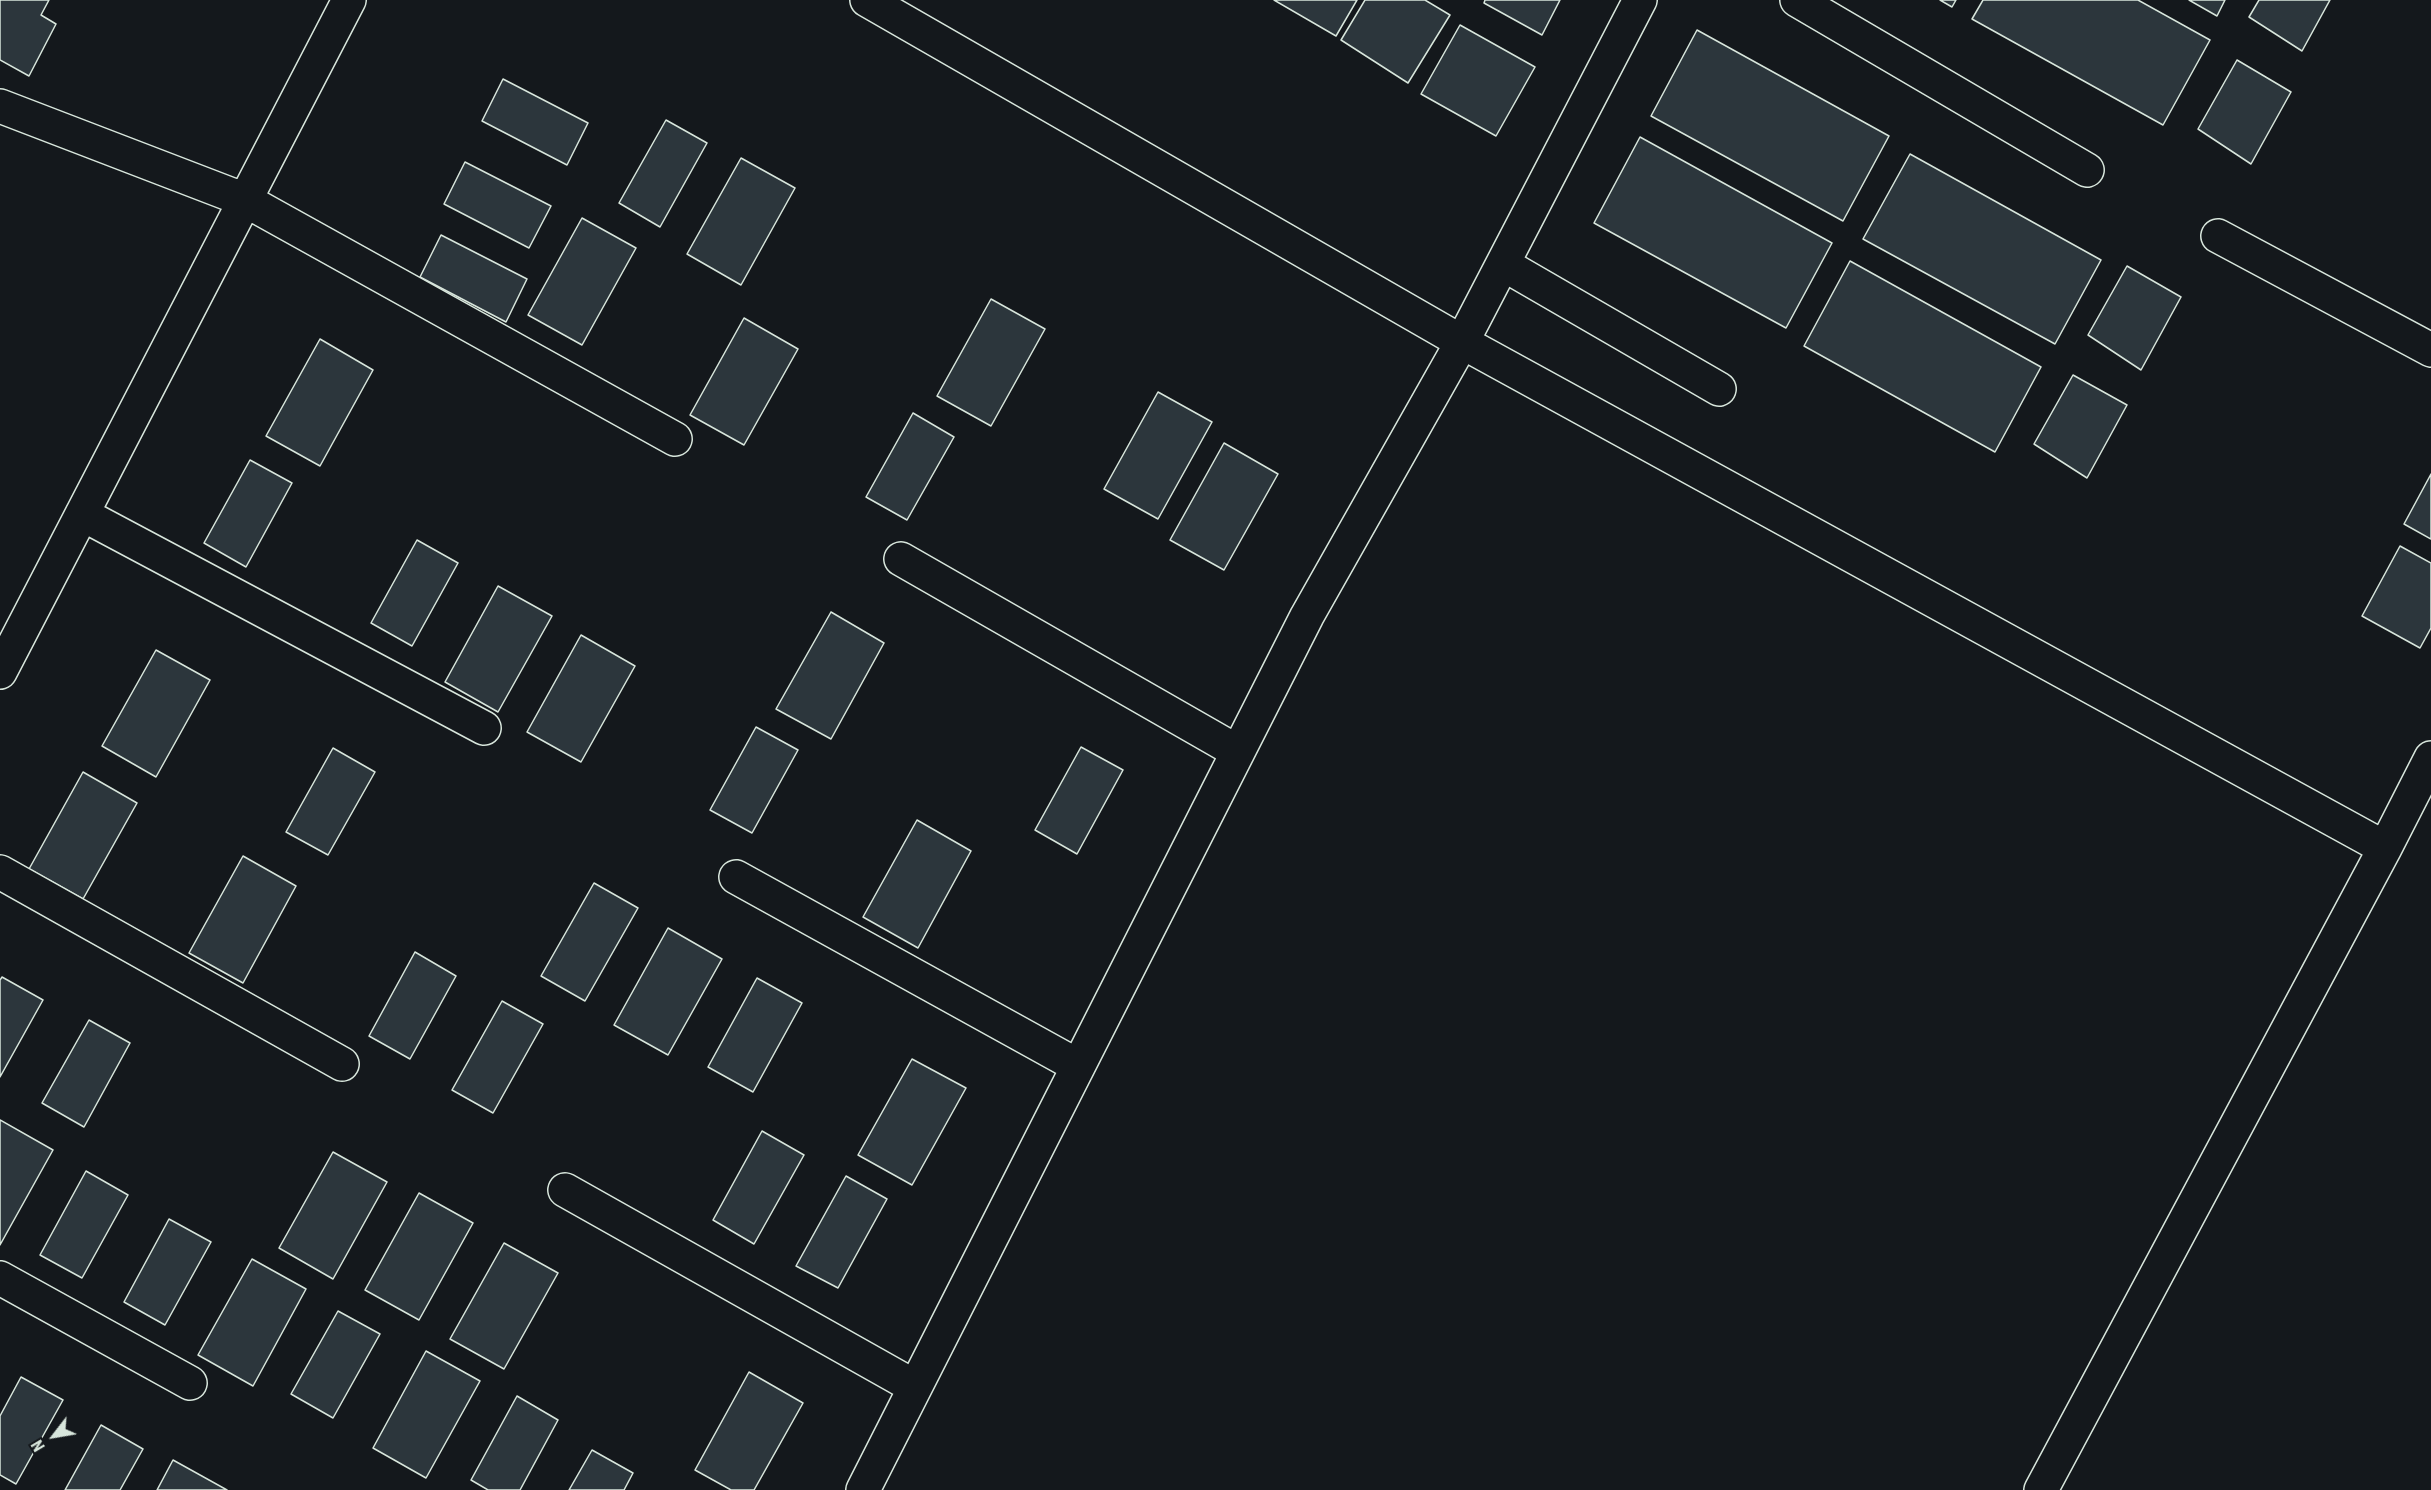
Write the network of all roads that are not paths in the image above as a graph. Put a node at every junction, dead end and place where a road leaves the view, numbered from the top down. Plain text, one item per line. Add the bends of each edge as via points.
1 (349, 0) edge
2 (867, 0) edge
3 (1640, 0) edge
4 (1797, 0) edge
5 (0, 106) edge
6 (2087, 170) dead end
7 (245, 200) junction
8 (2218, 236) dead end
9 (1503, 264) junction
10 (1462, 342) junction
11 (2431, 350) edge
12 (1719, 389) dead end
13 (675, 439) dead end
14 (82, 514) junction
15 (901, 559) dead end
16 (0, 672) edge
17 (484, 728) dead end
18 (1238, 752) junction
19 (2431, 758) edge
20 (2385, 848) junction
21 (0, 872) edge
22 (736, 877) dead end
23 (342, 1064) dead end
24 (1078, 1066) junction
25 (565, 1190) dead end
26 (0, 1278) edge
27 (190, 1383) dead end
28 (915, 1388) junction
29 (863, 1490) edge
30 (2041, 1490) edge

1 - 7 street
2 - 10 street
3 - 9 street
4 - 6 street
5 - 7 street
7 - 13 street
7 - 14 street
8 - 11 street
9 - 10 street
9 - 12 street
10 - 18 street via 1307,616
10 - 20 street
14 - 16 street
14 - 17 street
15 - 18 street
18 - 24 street
19 - 20 street
20 - 30 street
21 - 23 street
22 - 24 street
24 - 28 street
25 - 28 street
26 - 27 street
28 - 29 street

